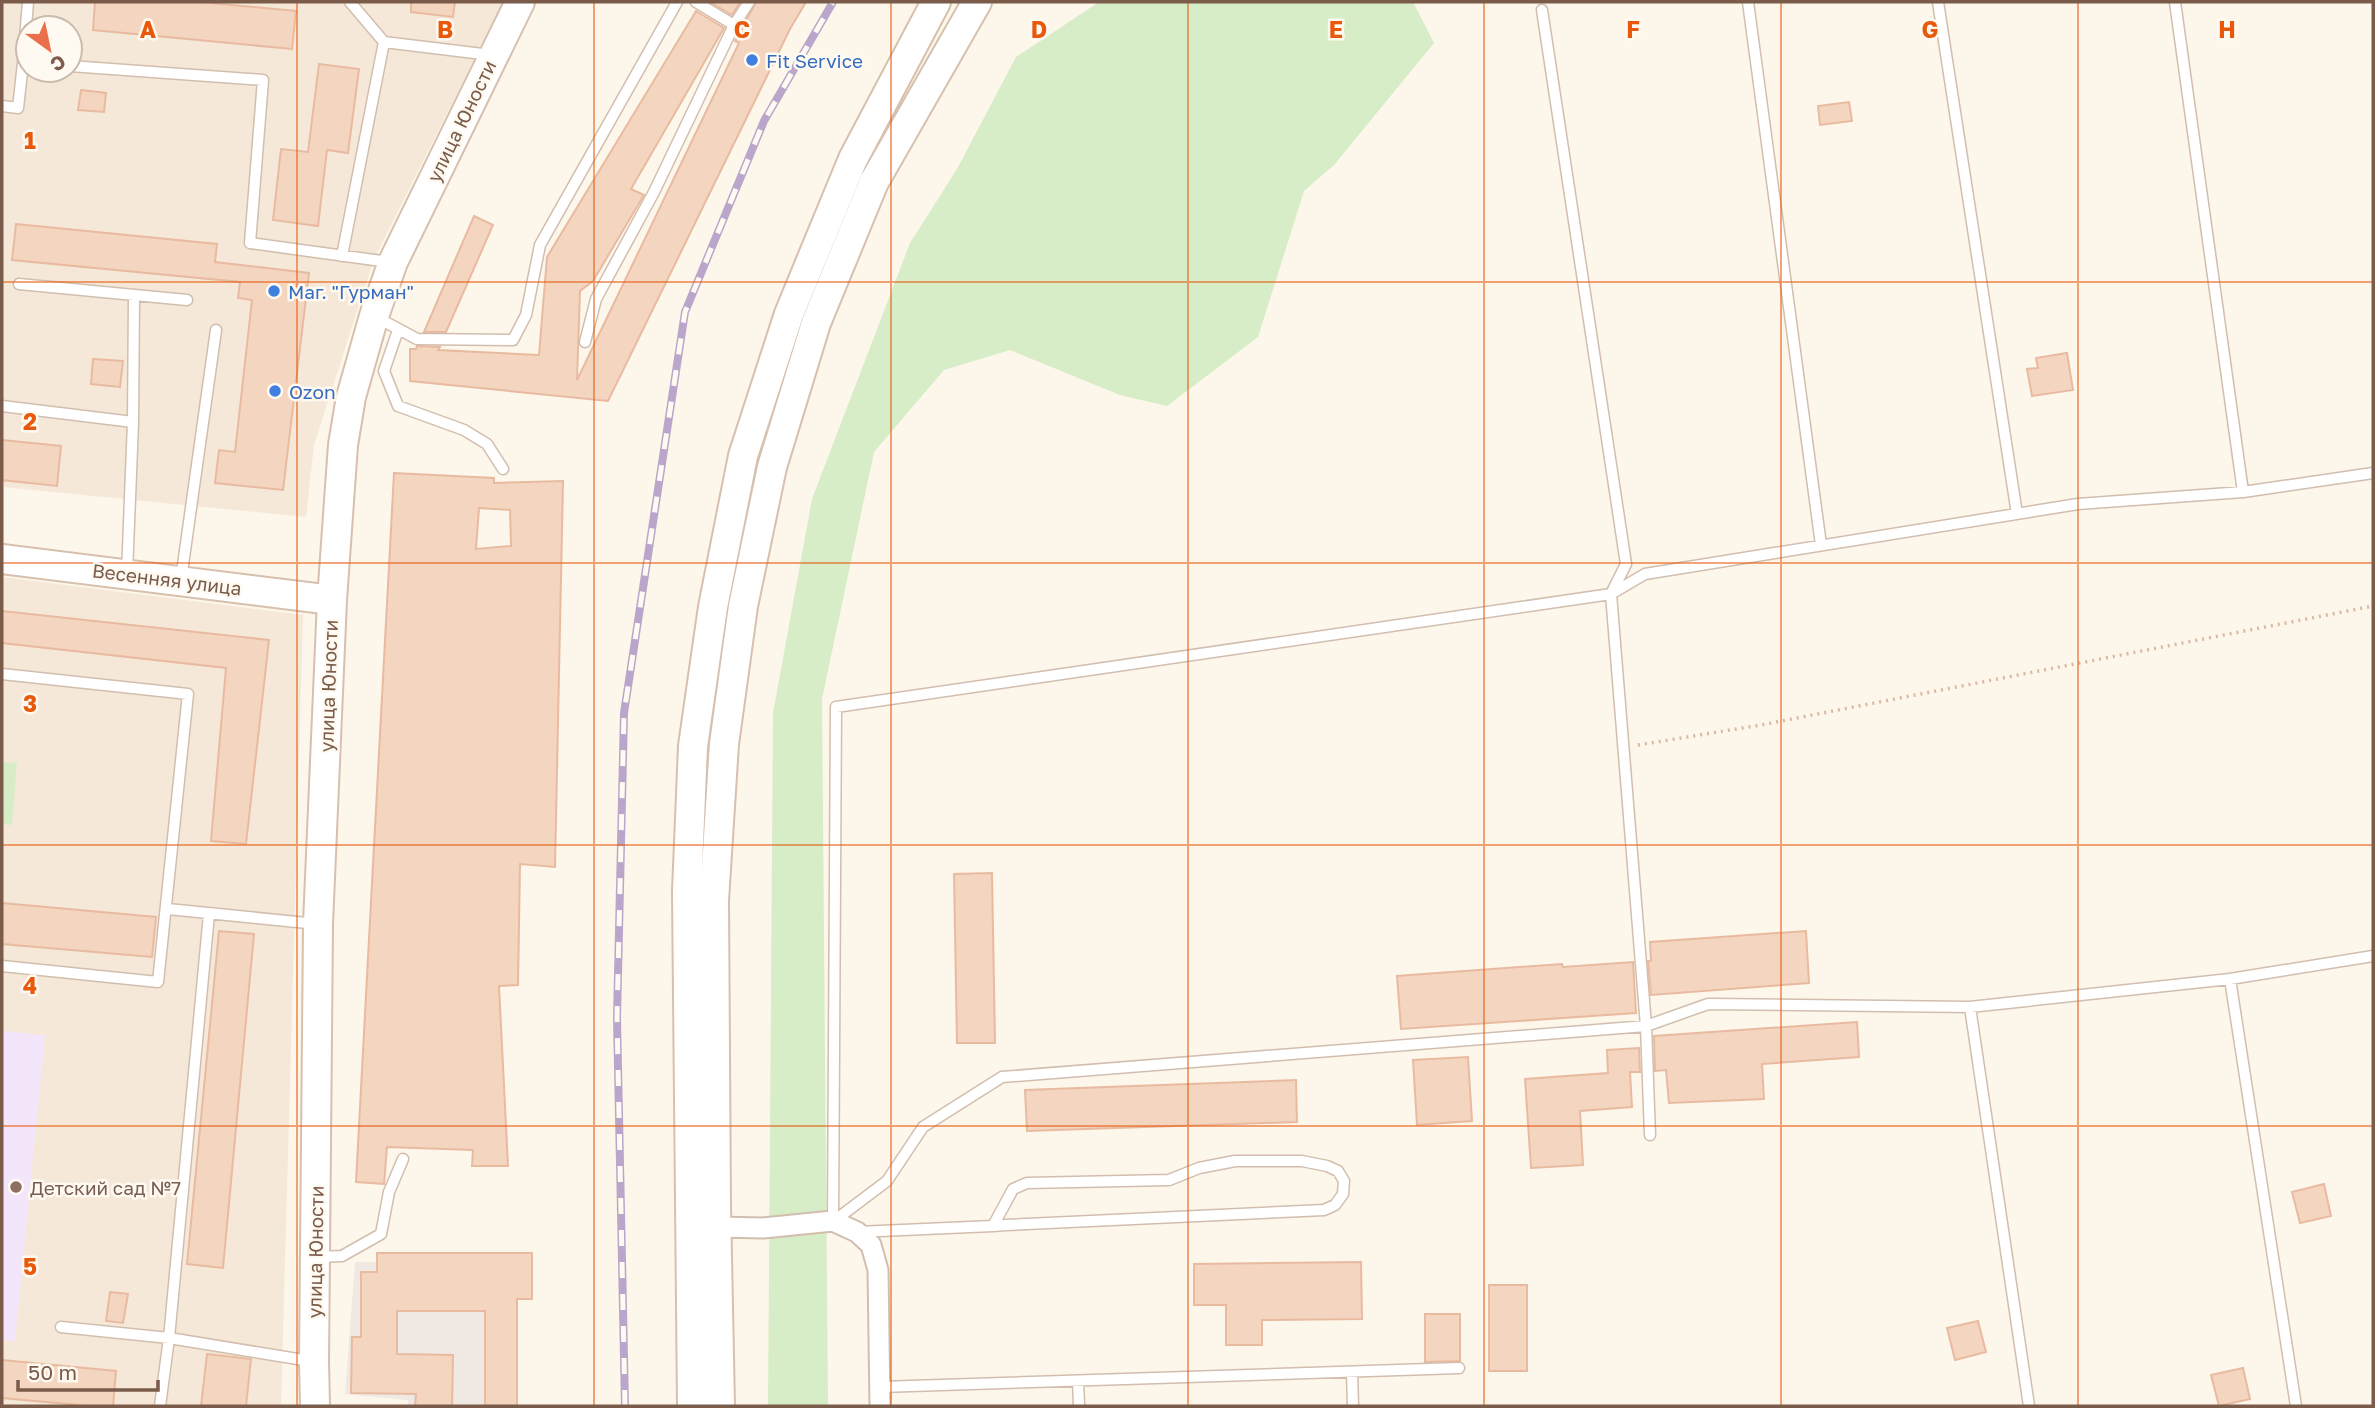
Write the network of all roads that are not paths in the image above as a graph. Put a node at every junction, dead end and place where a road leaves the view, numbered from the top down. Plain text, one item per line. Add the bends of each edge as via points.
1 (350, 2) edge
2 (520, 2) edge
3 (677, 2) edge
4 (696, 2) edge
5 (749, 2) edge
6 (936, 2) edge
7 (977, 2) edge
8 (991, 2) edge
9 (1748, 2) edge
10 (1938, 2) edge
11 (2175, 2) edge
12 (1542, 10) dead end
13 (734, 25) junction
14 (384, 42) junction
15 (492, 55) junction
16 (84, 67) edge
17 (936, 72) junction
18 (22, 84) edge
19 (2, 106) edge
20 (342, 256) junction
21 (393, 262) junction
22 (19, 284) dead end
23 (134, 297) junction
24 (187, 300) dead end
25 (374, 316) junction
26 (216, 330) dead end
27 (398, 330) junction
28 (585, 342) dead end
29 (2, 406) edge
30 (133, 422) junction
31 (503, 469) dead end
32 (2373, 473) edge
33 (2243, 492) junction
34 (2017, 514) junction
35 (1821, 545) junction
36 (2, 559) edge
37 (127, 575) junction
38 (181, 581) junction
39 (1611, 594) junction
40 (332, 600) junction
41 (2, 674) edge
42 (167, 909) junction
43 (209, 914) junction
44 (318, 924) junction
45 (2373, 956) edge
46 (2, 966) edge
47 (2230, 979) junction
48 (1970, 1007) junction
49 (1646, 1027) junction
50 (1650, 1135) dead end
51 (403, 1159) dead end
52 (834, 1221) junction
53 (993, 1226) junction
54 (716, 1227) junction
55 (857, 1232) junction
56 (315, 1257) junction
57 (61, 1327) dead end
58 (169, 1338) junction
59 (314, 1362) junction
60 (1459, 1368) dead end
61 (1352, 1372) junction
62 (1078, 1381) junction
63 (880, 1397) edge
64 (160, 1406) edge
65 (316, 1406) edge
66 (692, 1406) edge
67 (720, 1406) edge
68 (1079, 1406) edge
69 (1353, 1406) edge
70 (2029, 1406) edge
71 (2296, 1406) edge

1 - 14 lane
2 - 15 main road, улица Юности
3 - 27 lane via 540,245 526,315 513,340 417,339
4 - 13 lane
5 - 13 lane
6 - 66 main road via 853,159 789,314 743,456 713,607 693,746 687,891
7 - 17 main road
8 - 17 main road
9 - 35 lane
10 - 34 lane
11 - 33 lane
12 - 39 lane via 1626,564
13 - 28 lane via 654,192 596,299
14 - 15 lane
14 - 20 lane
15 - 21 main road, улица Юности
16 - 20 lane via 263,80 250,243
17 - 54 main road via 874,183 816,323 772,467 743,606 724,744 714,900
18 - 19 lane via 18,108
20 - 21 lane
21 - 25 main road, улица Юности
22 - 23 lane
23 - 24 lane
23 - 30 lane
25 - 27 lane
25 - 40 main road, улица Юности via 343,445
26 - 38 lane
27 - 31 lane via 384,371 398,406 487,443
29 - 30 lane
30 - 37 lane
32 - 33 lane
33 - 34 lane via 2078,504
34 - 35 lane
35 - 39 lane via 1645,574
36 - 37 main road, Весенняя улица
37 - 38 main road, Весенняя улица
38 - 40 main road, Весенняя улица
39 - 49 lane
39 - 52 lane via 836,707
40 - 44 main road, улица Юности
41 - 42 lane via 188,694
42 - 43 lane
42 - 46 lane via 158,982
43 - 44 lane
43 - 58 lane
44 - 56 main road, улица Юности
45 - 47 lane
47 - 48 lane
47 - 71 lane
48 - 49 lane via 1708,1004
48 - 70 lane
49 - 50 lane
49 - 52 lane via 1002,1077 923,1127 887,1181
51 - 56 lane via 389,1192 382,1234 342,1256
52 - 54 street
52 - 55 street
53 - 53 lane via 1324,1210 1335,1206 1344,1181 1338,1171 1315,1163 1234,1161 1169,1180 1027,1183 1013,1189
53 - 55 lane
54 - 67 main road
55 - 63 street via 870,1245 878,1270
56 - 59 main road, улица Юности
57 - 58 lane
58 - 59 lane
58 - 64 lane
59 - 65 main road, улица Юности
60 - 61 lane
61 - 62 lane
61 - 69 lane
62 - 63 lane
62 - 68 lane

